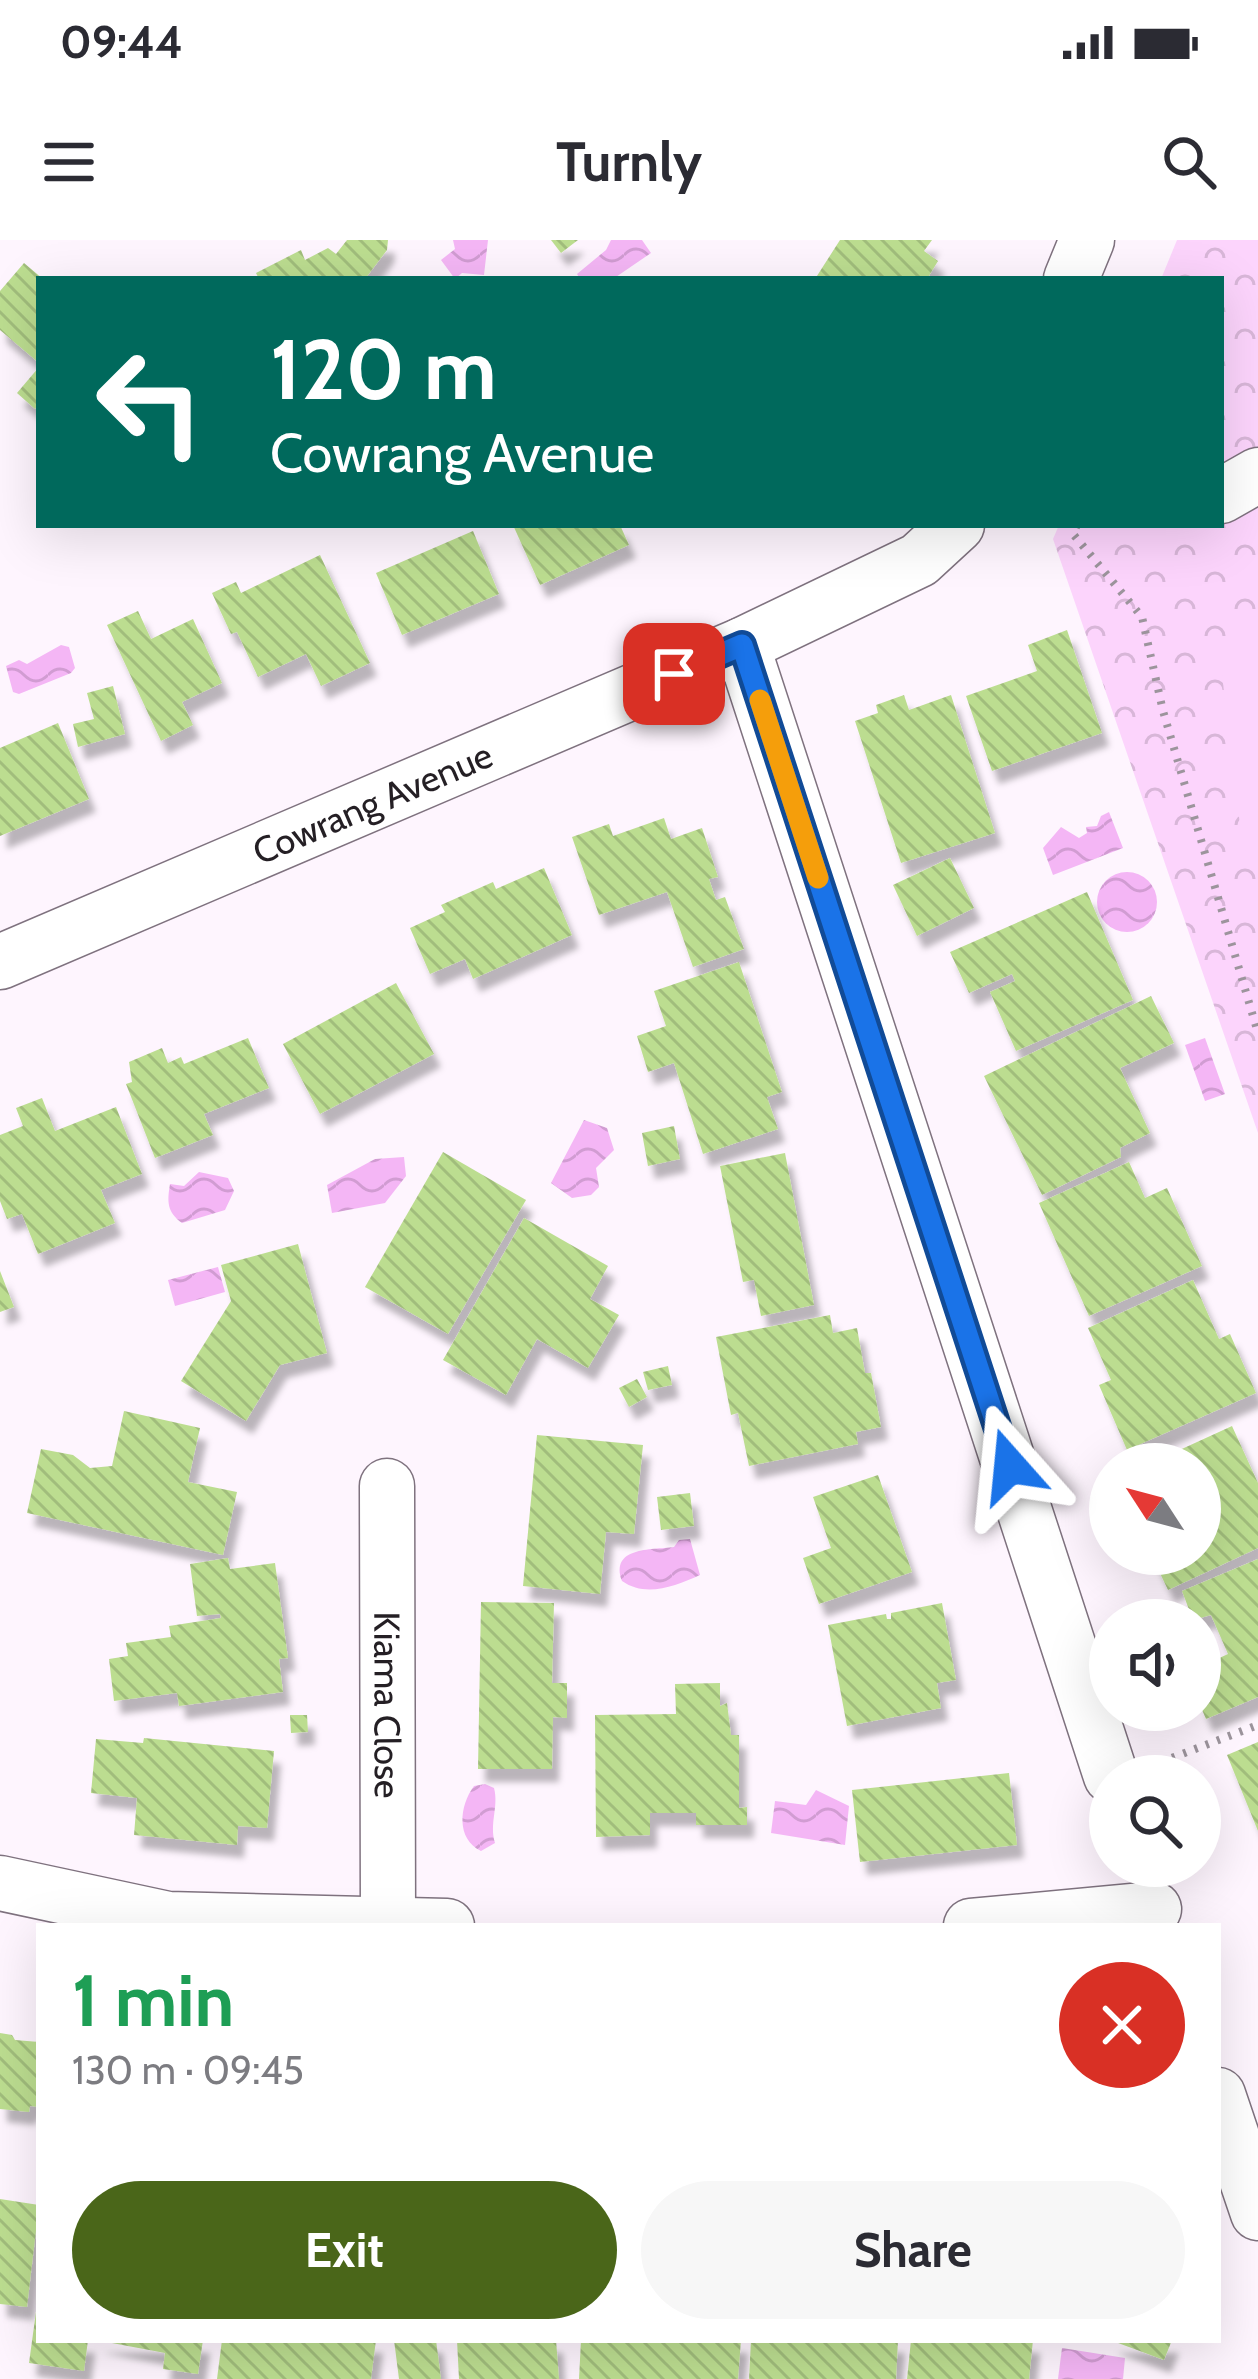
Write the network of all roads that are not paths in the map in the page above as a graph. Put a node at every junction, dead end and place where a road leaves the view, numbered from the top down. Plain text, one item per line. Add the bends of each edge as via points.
1 (1087, 240) edge
2 (1072, 276) edge
3 (1258, 475) edge
4 (1224, 494) edge
5 (954, 528) edge
6 (742, 645) junction
7 (0, 962) edge
8 (387, 1486) dead end
9 (1123, 1755) edge
10 (0, 1883) edge
11 (1152, 1900) edge
12 (388, 1923) joint
13 (992, 1923) edge
14 (1221, 2105) edge
15 (1258, 2212) edge

1 - 2 street
3 - 4 street
5 - 6 street, Cowrang Avenue via 919,560
6 - 7 street, Cowrang Avenue
6 - 9 street
8 - 12 street, Kiama Close
10 - 12 street via 168,1919
11 - 13 street
14 - 15 street

